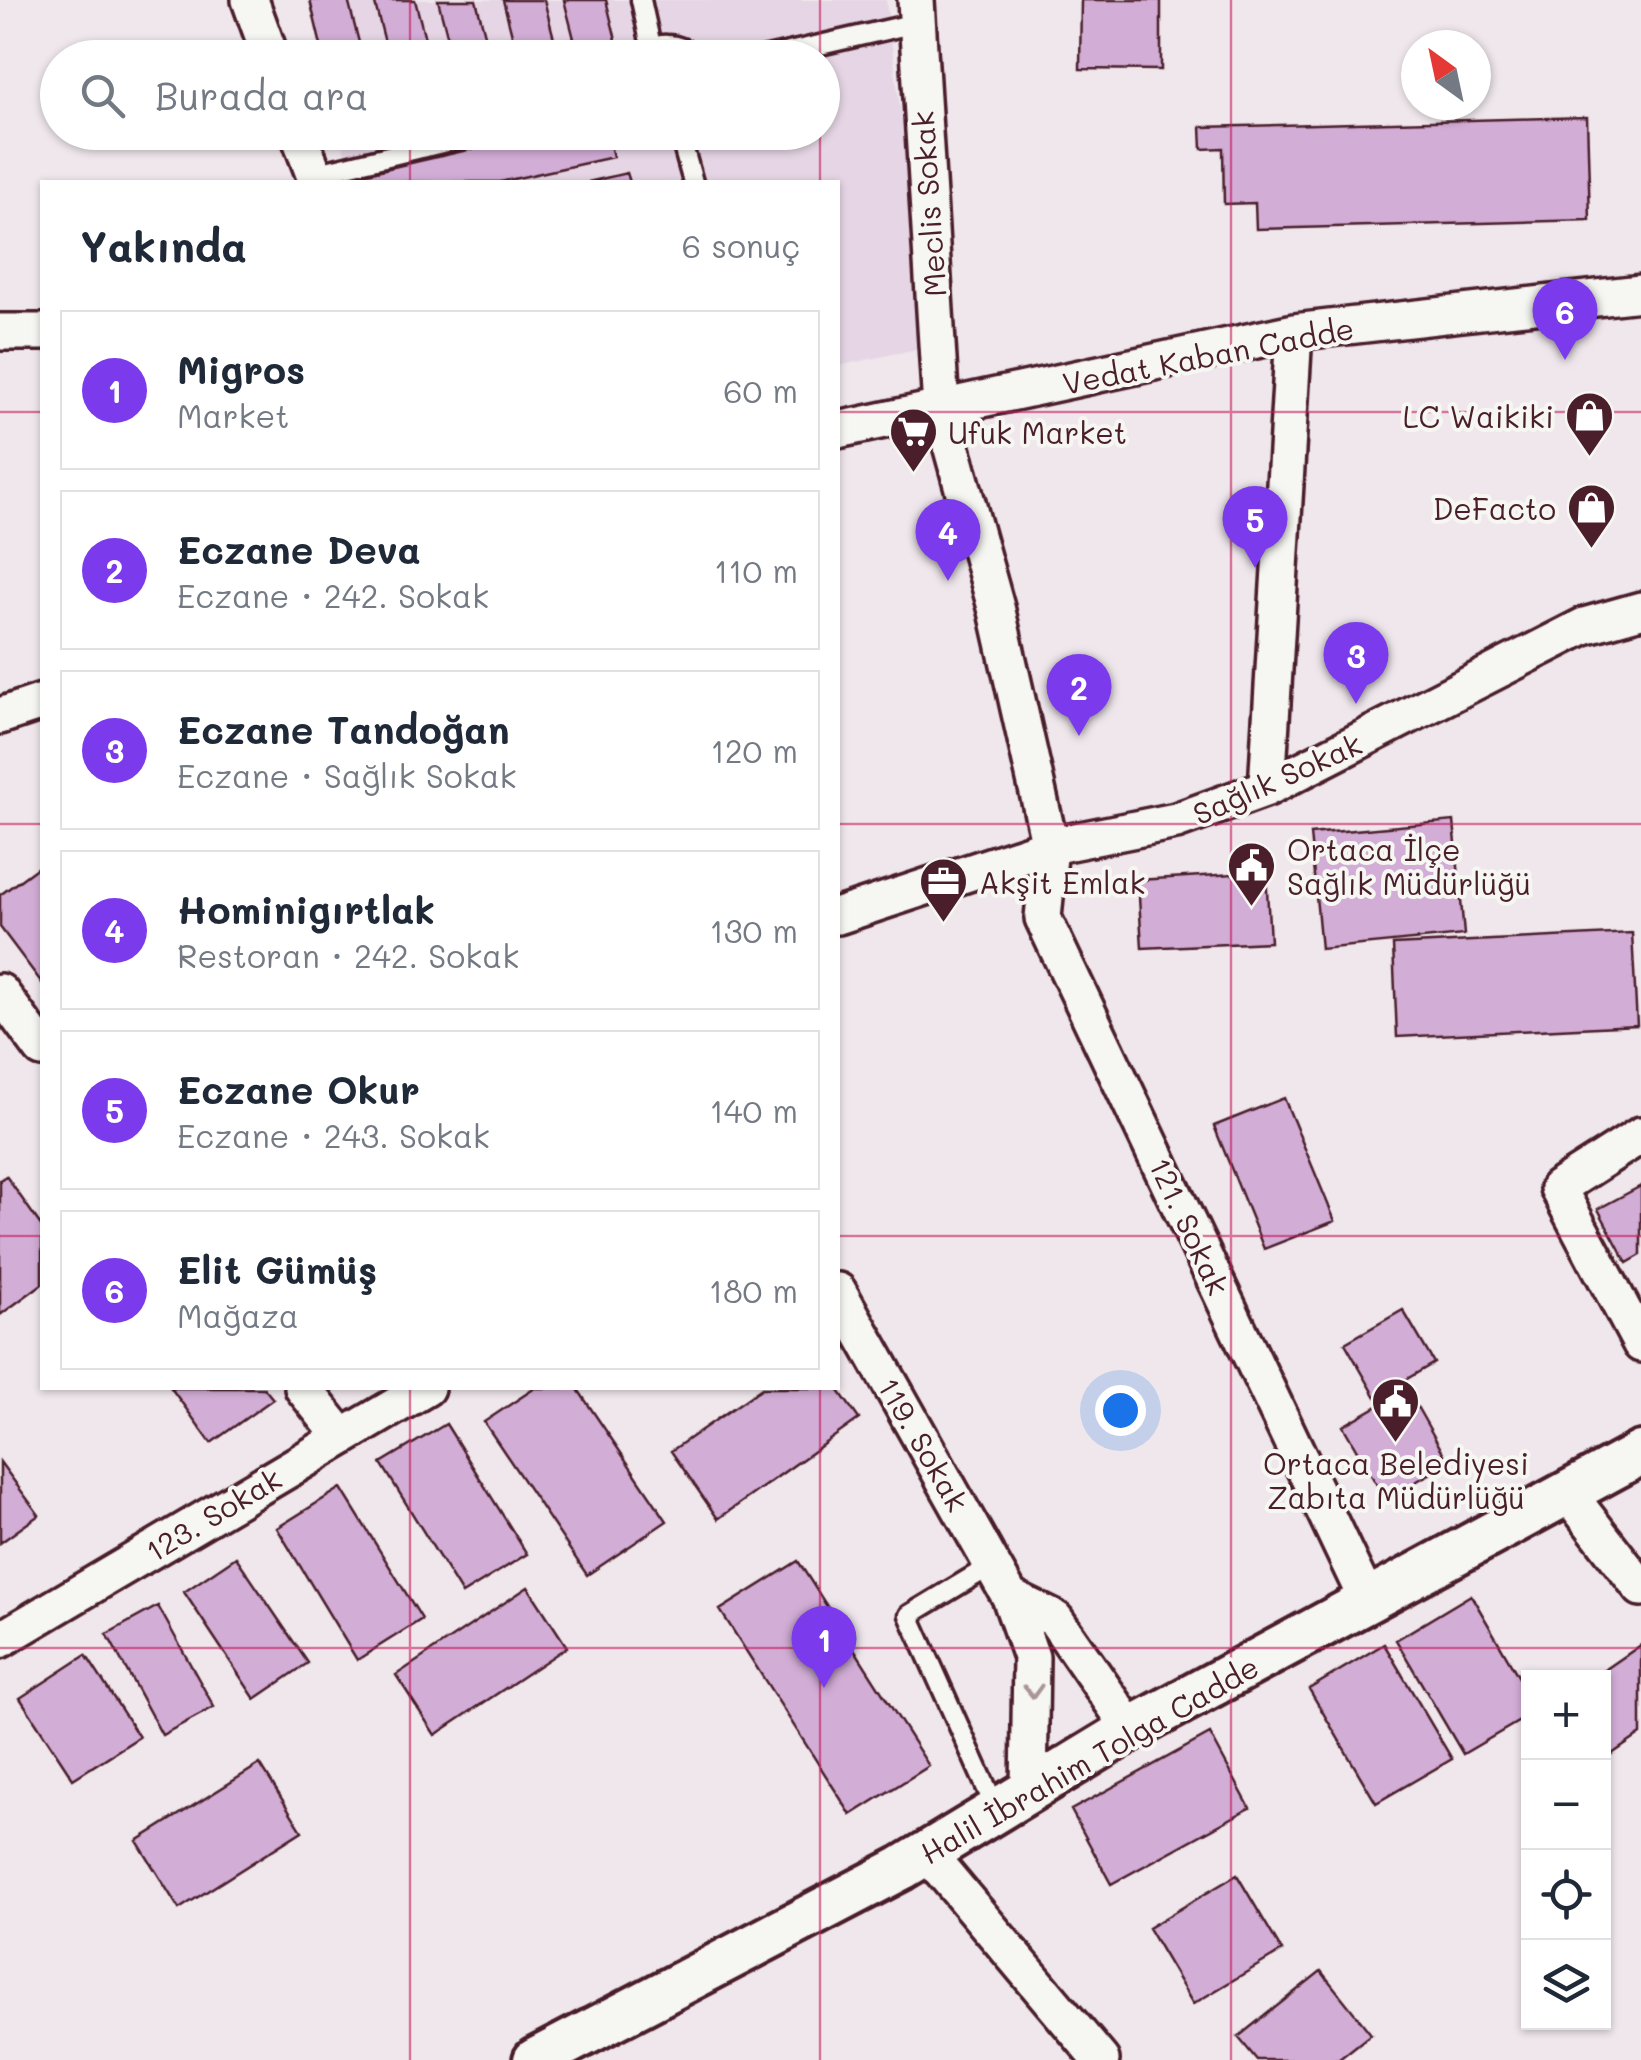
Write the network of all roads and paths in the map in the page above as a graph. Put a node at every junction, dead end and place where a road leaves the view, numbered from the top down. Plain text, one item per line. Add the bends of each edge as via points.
1 (250, 0) edge
2 (641, 0) edge
3 (916, 11) edge
4 (264, 40) edge
5 (643, 40) edge
6 (822, 40) edge
7 (305, 150) edge
8 (420, 150) edge
9 (684, 150) edge
10 (315, 178) edge
11 (692, 180) edge
12 (1641, 293) edge
13 (0, 332) edge
14 (40, 332) edge
15 (1294, 332) junction
16 (941, 409) junction
17 (840, 430) edge
18 (1641, 610) edge
19 (40, 703) edge
20 (0, 716) edge
21 (1266, 788) junction
22 (1050, 846) junction
23 (840, 915) edge
24 (0, 992) edge
25 (40, 1047) edge
26 (1641, 1135) edge
27 (840, 1296) edge
28 (1641, 1344) edge
29 (306, 1390) edge
30 (423, 1390) edge
31 (342, 1438) junction
32 (1641, 1453) edge
33 (1567, 1492) junction
34 (992, 1565) junction
35 (1641, 1588) edge
36 (1010, 1597) junction
37 (1367, 1600) junction
38 (0, 1640) edge
39 (1131, 1729) junction
40 (1013, 1800) junction
41 (927, 1854) junction
42 (535, 2060) edge
43 (1101, 2060) edge

1 - 4 street
2 - 5 lane
3 - 6 lane
3 - 16 street, Meclis Sokak
7 - 10 street
8 - 10 lane
9 - 11 lane
12 - 15 street, Vedat Kaban Cadde
13 - 14 street
15 - 16 street, Vedat Kaban Cadde
15 - 21 street
16 - 17 street, Vedat Kaban Cadde
16 - 22 street, Meclis Sokak
18 - 21 street, Sağlık Sokak via 1584,626
19 - 20 street
21 - 22 street, Sağlık Sokak via 1176,821
22 - 23 street, Sağlık Sokak
22 - 37 street, 121. Sokak via 1043,918
24 - 25 street
26 - 28 street via 1558,1188
27 - 34 street, 119. Sokak
29 - 31 street
30 - 31 street, 123. Sokak
31 - 38 street, 123. Sokak
32 - 33 street, Halil İbrahim Tolga Cadde
33 - 35 street
33 - 37 street, Halil İbrahim Tolga Cadde
34 - 36 street, 119. Sokak
34 - 40 lane via 909,1615
36 - 39 street via 1054,1619
36 -> 40 street, 119. Sokak via 1031,1658
37 - 39 street, Halil İbrahim Tolga Cadde
39 - 40 street, Halil İbrahim Tolga Cadde
40 - 41 street, Halil İbrahim Tolga Cadde
41 - 42 street, Halil İbrahim Tolga Cadde
41 - 43 street

